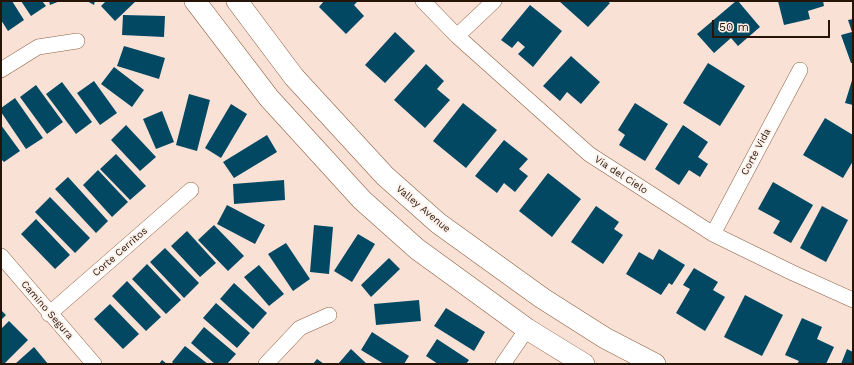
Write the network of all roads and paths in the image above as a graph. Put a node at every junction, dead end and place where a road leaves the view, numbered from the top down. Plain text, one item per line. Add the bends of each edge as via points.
1 (195, 1) edge
2 (237, 1) edge
3 (423, 1) edge
4 (494, 1) edge
5 (457, 36) junction
6 (77, 41) dead end
7 (1, 70) edge
8 (800, 70) dead end
9 (191, 190) dead end
10 (712, 234) junction
11 (1, 256) edge
12 (853, 300) edge
13 (49, 314) junction
14 (329, 315) dead end
15 (527, 329) junction
16 (94, 364) edge
17 (266, 364) edge
18 (503, 364) edge
19 (584, 364) edge
20 (655, 364) edge

1 - 15 main road via 269,98 362,200 417,249
2 - 20 main road, Valley Avenue via 294,77 385,176 432,217 542,298 605,338
3 - 5 street, Via del Cielo
4 - 5 street
5 - 10 street, Via del Cielo via 589,154
6 - 7 street via 38,46
8 - 10 street, Corte Vida
9 - 13 street, Corte Cerritos
10 - 12 street, Via del Cielo
11 - 13 street, Camino Segura
13 - 16 street, Camino Segura
14 - 17 street via 300,328
15 - 18 street
15 - 19 main road

